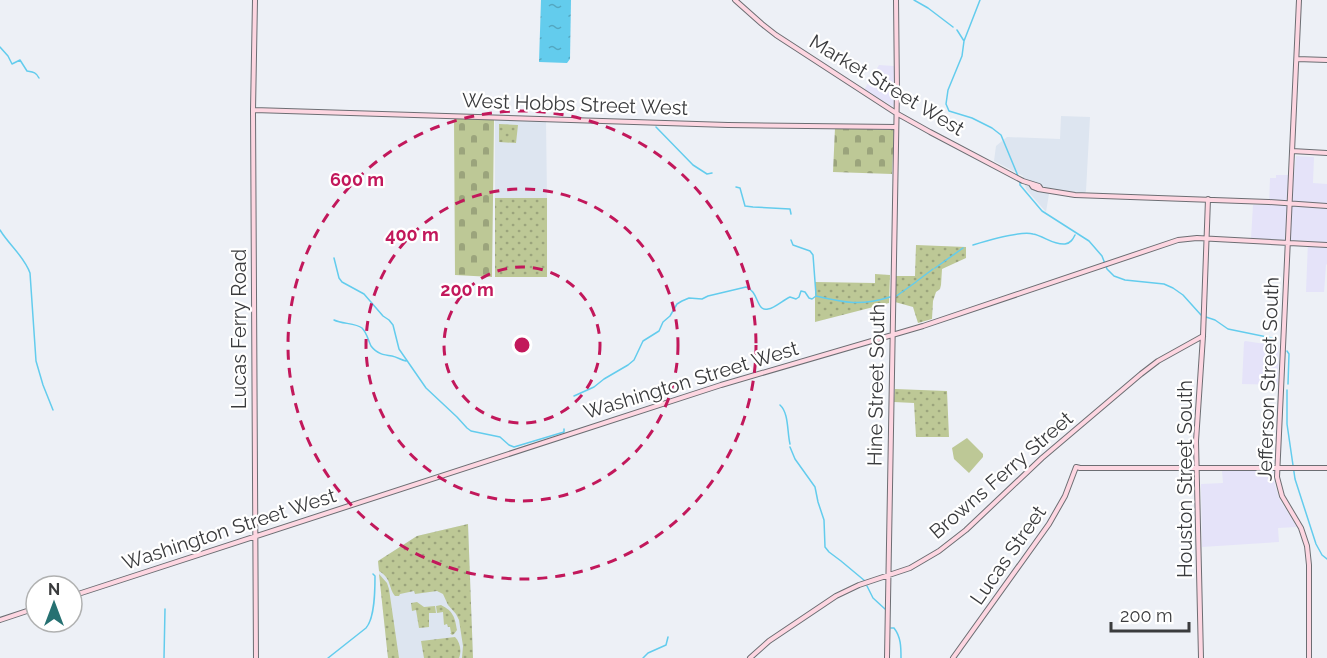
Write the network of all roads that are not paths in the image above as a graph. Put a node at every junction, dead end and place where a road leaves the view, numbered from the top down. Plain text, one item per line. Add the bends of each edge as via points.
1 (255, 0) edge
2 (735, 0) edge
3 (896, 0) edge
4 (1299, 0) edge
5 (1297, 59) junction
6 (1327, 60) edge
7 (253, 110) junction
8 (896, 112) junction
9 (896, 127) junction
10 (1292, 151) junction
11 (1327, 153) edge
12 (1208, 200) junction
13 (1290, 203) junction
14 (1327, 206) edge
15 (1207, 239) junction
16 (1288, 244) junction
17 (1327, 245) edge
18 (892, 335) junction
19 (1203, 336) junction
20 (1277, 467) junction
21 (1327, 468) edge
22 (1197, 469) junction
23 (255, 537) junction
24 (888, 576) junction
25 (84, 592) edge
26 (24, 612) edge
27 (0, 620) edge
28 (256, 658) edge
29 (750, 658) edge
30 (887, 658) edge
31 (953, 658) edge
32 (1201, 658) edge
33 (1309, 658) edge

1 - 7 street, Lucas Ferry Road
2 - 8 street, Market Street West via 776,35
3 - 8 street, Hine Street South
4 - 5 street, Jefferson Street South
5 - 6 street
5 - 10 street, Jefferson Street South
7 - 9 street, West Hobbs Street West
7 - 23 street, Lucas Ferry Road
8 - 9 street, Hine Street South
8 - 12 street, Market Street West via 1041,189 1075,195
9 - 18 street, Hine Street South
10 - 11 street
10 - 13 street, Jefferson Street South
12 - 13 street, Market Street West
12 - 15 street, Houston Street South
13 - 14 street, Market Street West
13 - 16 street, Jefferson Street South
15 - 16 street, Washington Street West
15 - 18 street, Washington Street West via 1178,240
15 - 19 street, Houston Street South
16 - 17 street, Washington Street West
16 - 20 street, Jefferson Street South
18 - 23 street, Washington Street West via 720,385
18 - 24 street, Hine Street South
19 - 22 street, Houston Street South
19 - 24 street, Browns Ferry Street via 1140,374 950,544
20 - 21 street
20 - 22 street
20 - 33 street, Jefferson Street South via 1280,491 1304,533 1307,546
22 - 31 street, Lucas Street via 1076,467 1049,524
22 - 32 street, Houston Street South
23 - 25 street, Washington Street West
23 - 28 street, Lucas Ferry Road
24 - 29 street, Browns Ferry Street via 836,596
24 - 30 street, Hine Street South
26 - 27 street

